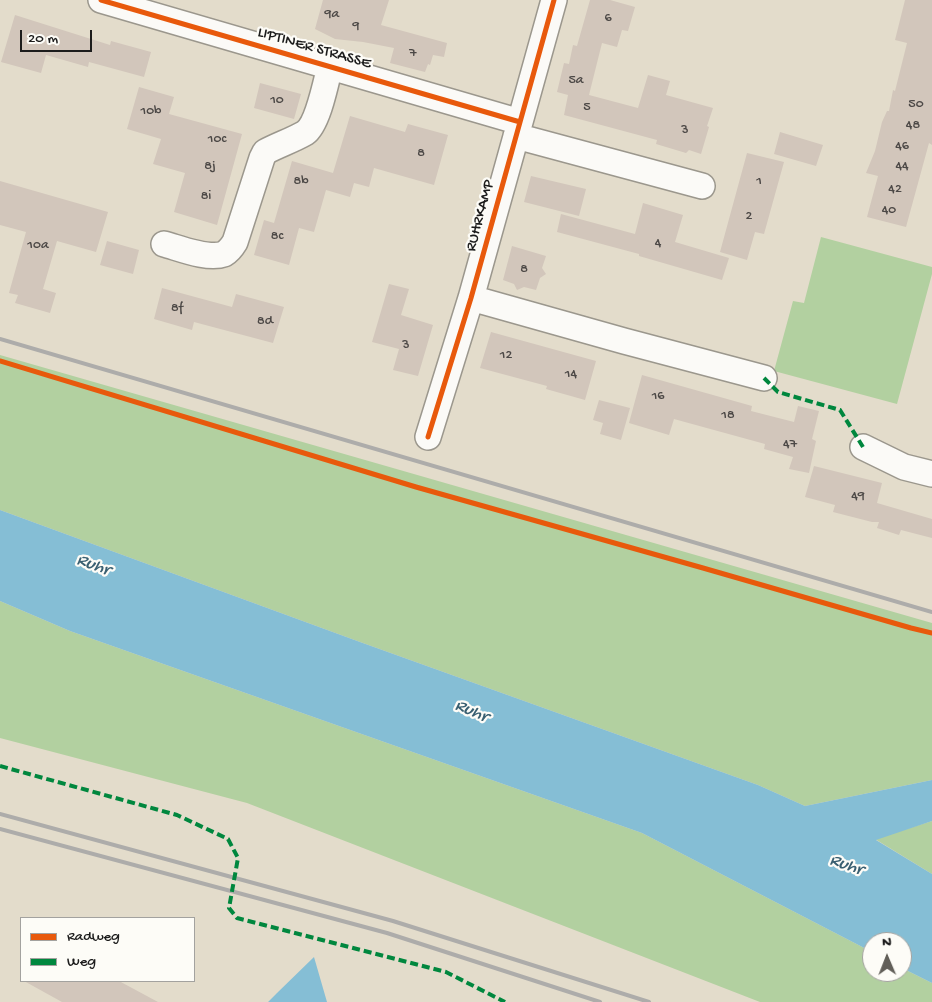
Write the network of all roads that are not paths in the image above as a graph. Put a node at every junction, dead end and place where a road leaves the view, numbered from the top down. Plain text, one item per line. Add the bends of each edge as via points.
1 (101, 0) edge
2 (554, 0) edge
3 (330, 66) junction
4 (518, 129) junction
5 (702, 186) dead end
6 (164, 244) dead end
7 (471, 298) junction
8 (764, 378) dead end
9 (428, 437) dead end
10 (863, 447) dead end
11 (932, 474) edge

1 - 3 street, LIPTINER STRASSE
2 - 4 street, RUHRKAMP
3 - 4 street, LIPTINER STRASSE
3 - 6 street, LIPTINER STRASSE via 311,127 266,152 262,158 231,249 224,254 206,255
4 - 5 street, LIPTINER STRASSE
4 - 7 street, RUHRKAMP
7 - 8 street
7 - 9 street, RUHRKAMP
10 - 11 street via 904,467

